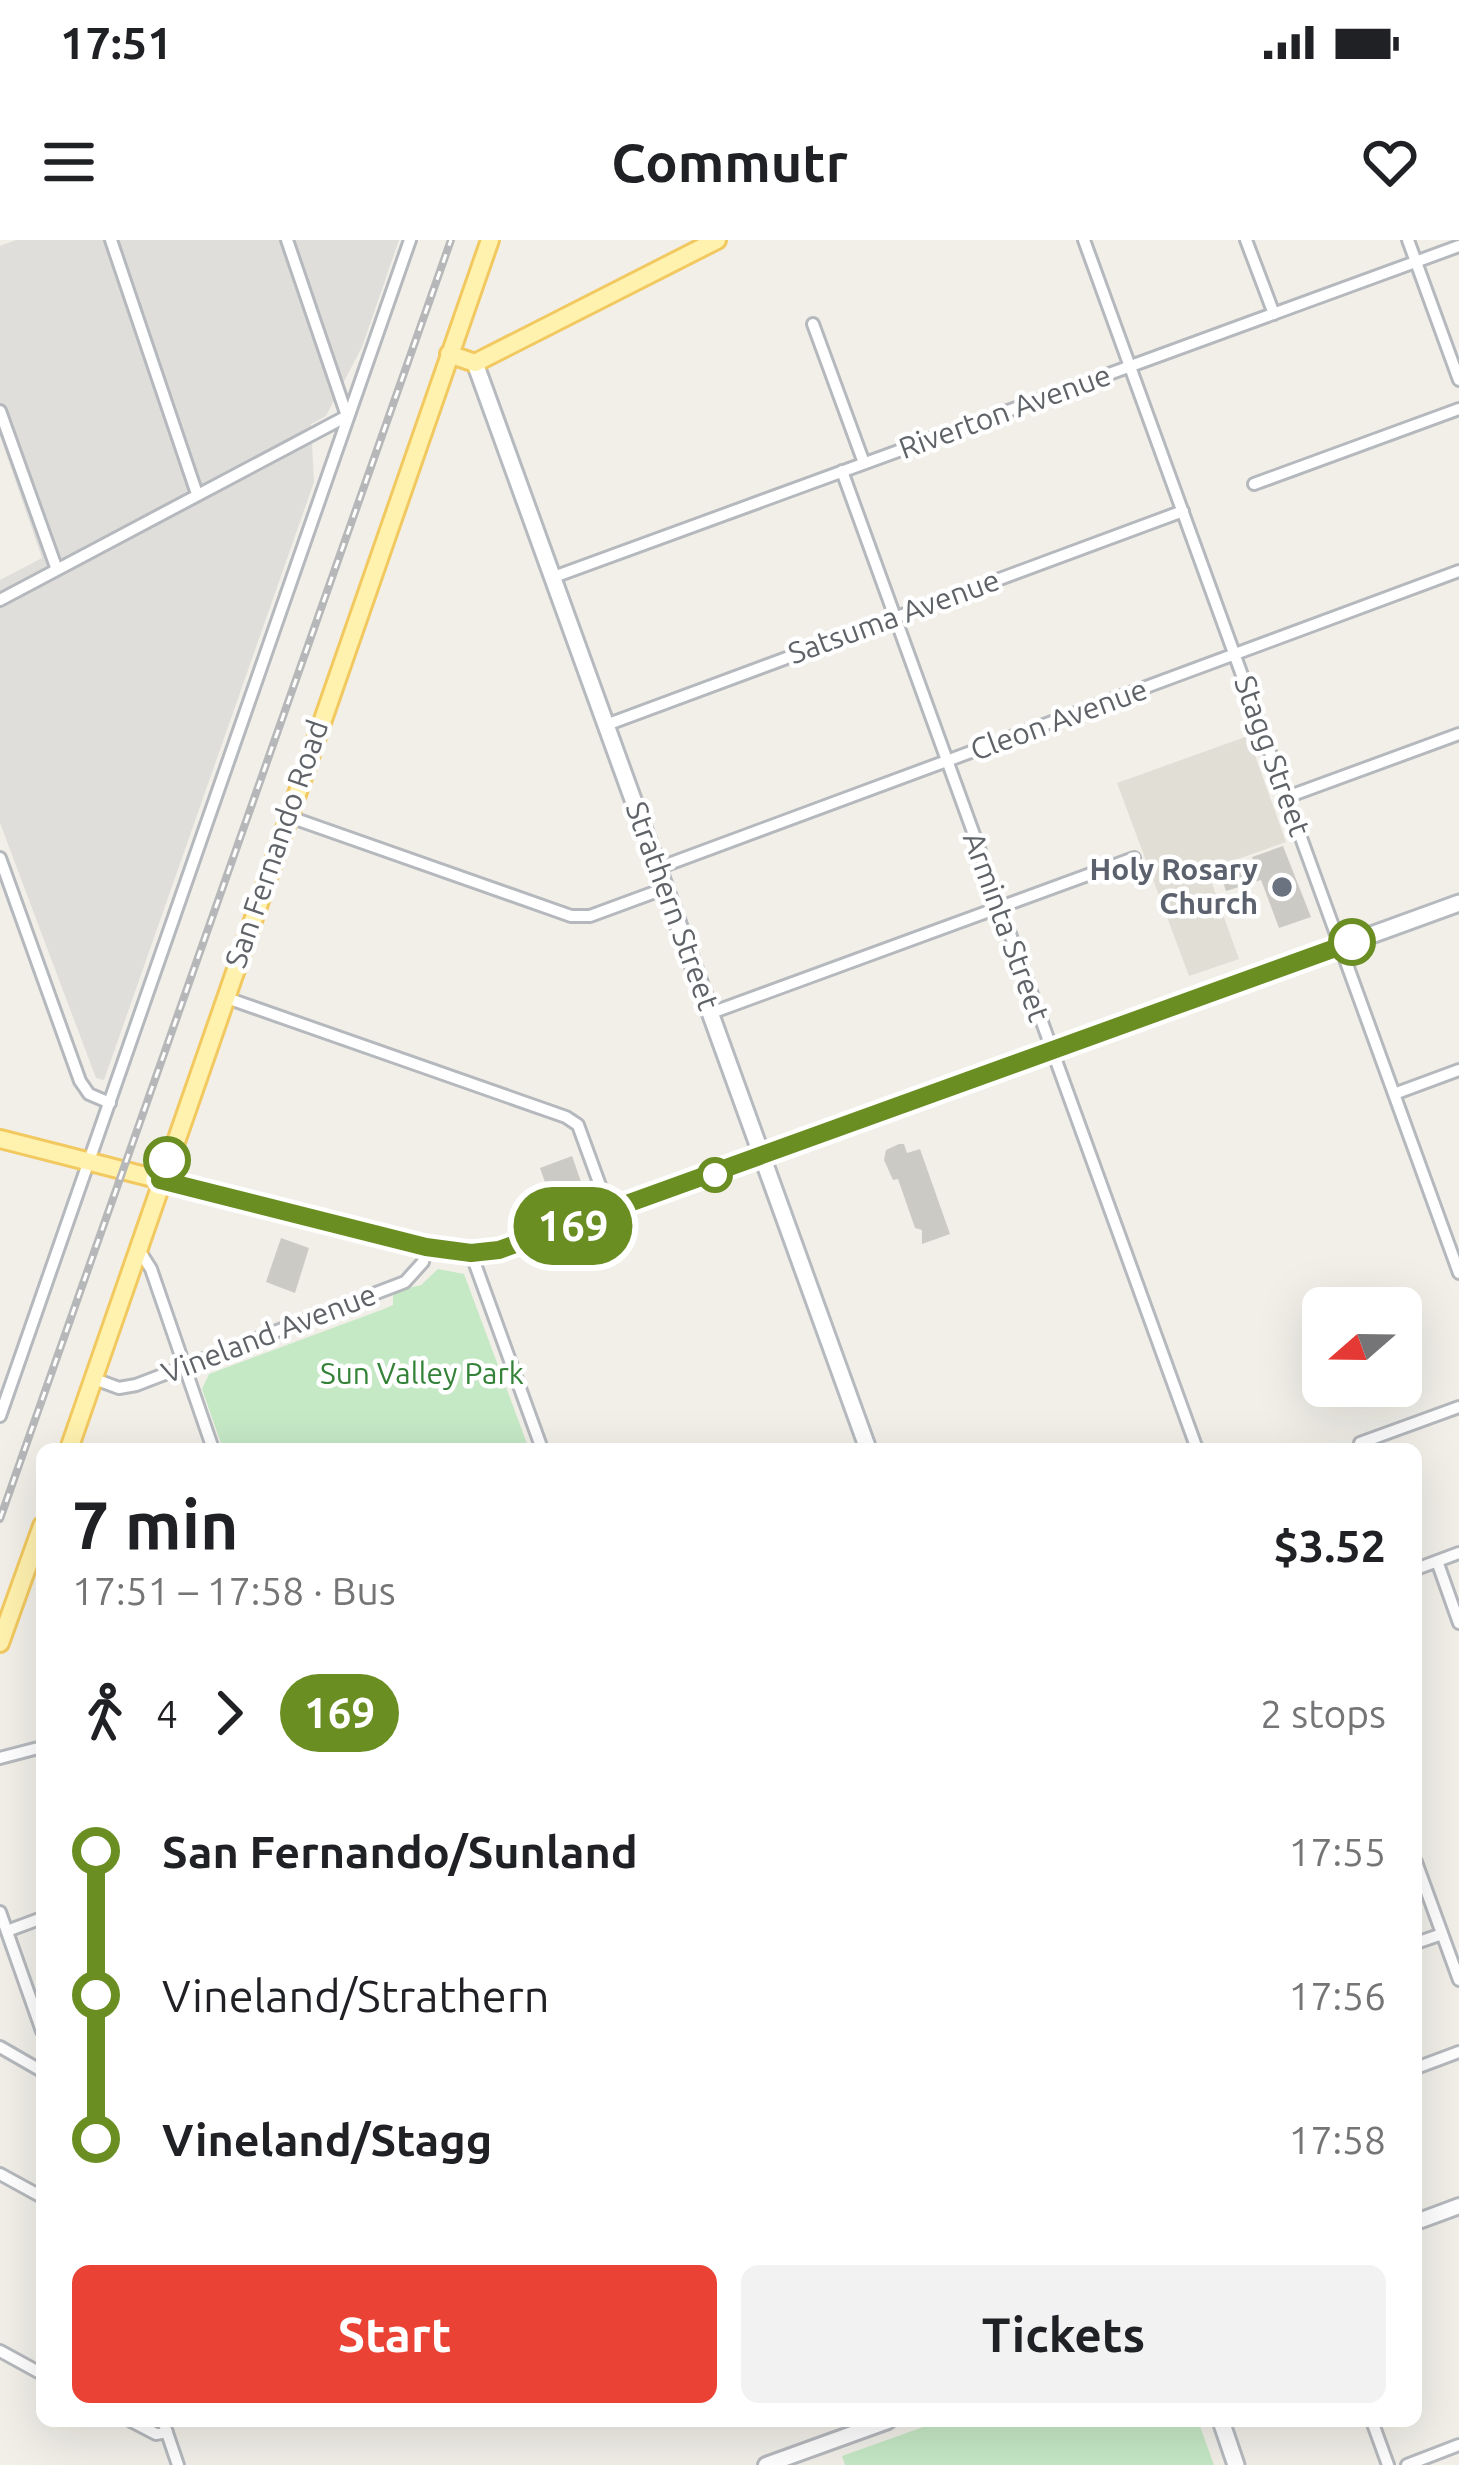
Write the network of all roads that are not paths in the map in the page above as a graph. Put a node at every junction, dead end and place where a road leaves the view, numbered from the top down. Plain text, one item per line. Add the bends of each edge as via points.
1 (111, 240) edge
2 (287, 240) edge
3 (410, 240) edge
4 (490, 240) edge
5 (717, 240) edge
6 (1084, 240) edge
7 (1246, 240) edge
8 (1408, 240) edge
9 (1459, 246) edge
10 (1416, 262) junction
11 (1274, 314) junction
12 (813, 324) dead end
13 (449, 354) junction
14 (475, 363) junction
15 (1130, 366) junction
16 (1459, 380) edge
17 (1459, 410) edge
18 (0, 411) edge
19 (347, 416) junction
20 (864, 463) junction
21 (842, 472) junction
22 (1254, 484) dead end
23 (197, 494) junction
24 (1183, 511) junction
25 (56, 567) junction
26 (1459, 571) edge
27 (551, 578) junction
28 (0, 600) edge
29 (893, 617) junction
30 (1234, 654) junction
31 (606, 725) junction
32 (1459, 734) edge
33 (945, 762) junction
34 (1287, 797) junction
35 (287, 816) junction
36 (0, 858) edge
37 (1134, 858) dead end
38 (658, 868) junction
39 (666, 888) junction
40 (1459, 903) edge
41 (1000, 908) junction
42 (1340, 946) junction
43 (224, 997) junction
44 (711, 1013) junction
45 (1052, 1051) junction
46 (1459, 1070) edge
47 (1394, 1094) junction
48 (110, 1103) junction
49 (0, 1138) edge
50 (762, 1158) junction
51 (91, 1161) junction
52 (160, 1180) junction
53 (610, 1213) junction
54 (1459, 1225) edge
55 (1444, 1230) junction
56 (137, 1247) junction
57 (426, 1247) junction
58 (471, 1253) junction
59 (1459, 1273) edge
60 (186, 1364) junction
61 (92, 1378) junction
62 (1459, 1407) edge
63 (0, 1415) edge
64 (71, 1443) edge
65 (211, 1443) edge
66 (540, 1443) edge
67 (866, 1443) edge
68 (1195, 1443) edge
69 (1360, 1443) dead end
70 (36, 1547) edge
71 (1459, 1553) edge
72 (1437, 1561) junction
73 (1422, 1566) edge
74 (1459, 1623) edge
75 (0, 1642) edge
76 (36, 1749) edge
77 (0, 1758) edge
78 (1422, 1879) edge
79 (0, 1912) edge
80 (36, 1920) edge
81 (7, 1931) junction
82 (1442, 1934) junction
83 (1422, 1941) edge
84 (1459, 1980) edge
85 (36, 2014) edge
86 (0, 2048) edge
87 (1459, 2052) edge
88 (1422, 2066) edge
89 (36, 2068) edge
90 (0, 2174) edge
91 (36, 2194) edge
92 (1459, 2206) edge
93 (1422, 2220) edge
94 (0, 2351) edge
95 (36, 2371) edge
96 (165, 2427) edge
97 (871, 2427) edge
98 (1223, 2427) edge
99 (1374, 2427) edge
100 (1459, 2445) edge
101 (178, 2465) edge
102 (766, 2465) edge
103 (1236, 2465) edge
104 (1388, 2465) edge
105 (1407, 2465) edge

1 - 23 street
2 - 19 street
3 - 19 street
4 - 13 main road, San Fernando Road
5 - 14 main road
6 - 15 street, Stagg Street
7 - 11 street
8 - 10 street
9 - 10 street, Riverton Avenue
10 - 11 street, Riverton Avenue
10 - 16 street
11 - 15 street, Riverton Avenue
12 - 20 street
13 - 14 main road
13 - 35 main road, San Fernando Road
14 - 27 main road, Strathern Street
15 - 20 street, Riverton Avenue
15 - 24 street, Stagg Street
17 - 22 street
18 - 25 street
19 - 23 street
19 - 48 street
20 - 21 street, Riverton Avenue
21 - 27 street, Riverton Avenue
21 - 29 street, Arminta Street
23 - 25 street
24 - 29 street, Satsuma Avenue
24 - 30 street, Stagg Street
25 - 28 street
26 - 30 street, Cleon Avenue
27 - 31 main road, Strathern Street
29 - 31 street, Satsuma Avenue
29 - 33 street, Arminta Street
30 - 33 street, Cleon Avenue
30 - 34 street, Stagg Street
31 - 38 main road, Strathern Street
32 - 34 street
33 - 38 street, Cleon Avenue
33 - 41 street, Arminta Street
34 - 42 street, Stagg Street
35 - 39 street via 572,916
35 - 43 main road, San Fernando Road
36 - 48 street via 80,1081
37 - 41 street
38 - 39 main road, Strathern Street
39 - 44 main road, Strathern Street
40 - 42 main road
41 - 44 street
41 - 45 street, Arminta Street
42 - 45 main road
42 - 47 street, Stagg Street
43 - 52 main road, San Fernando Road
43 - 53 street via 566,1117 578,1126
44 - 50 main road, Strathern Street
45 - 50 main road
45 - 68 street, Arminta Street
46 - 47 street
47 - 55 street, Stagg Street
48 - 51 street
49 - 51 main road
50 - 53 main road
50 - 67 main road, Strathern Street
51 - 52 main road
51 - 63 street
52 - 56 main road, San Fernando Road
52 - 57 main road
53 - 58 main road
54 - 55 street
55 - 59 street, Stagg Street
56 - 60 street
56 - 61 main road, San Fernando Road
57 - 58 main road
57 - 60 street, Vineland Avenue via 405,1282
58 - 66 street
60 - 61 street, Vineland Avenue via 128,1388
60 - 65 street
61 - 64 main road, San Fernando Road
62 - 69 street
70 - 75 main road
71 - 72 street
72 - 73 street
72 - 74 street
76 - 77 street
78 - 82 street
79 - 81 street
80 - 81 street
81 - 85 street
82 - 83 street
82 - 84 street
86 - 89 street
87 - 88 street
90 - 91 street
92 - 93 street
94 - 95 street
96 - 101 street
97 - 102 street
98 - 103 main road
99 - 104 street
100 - 105 street

